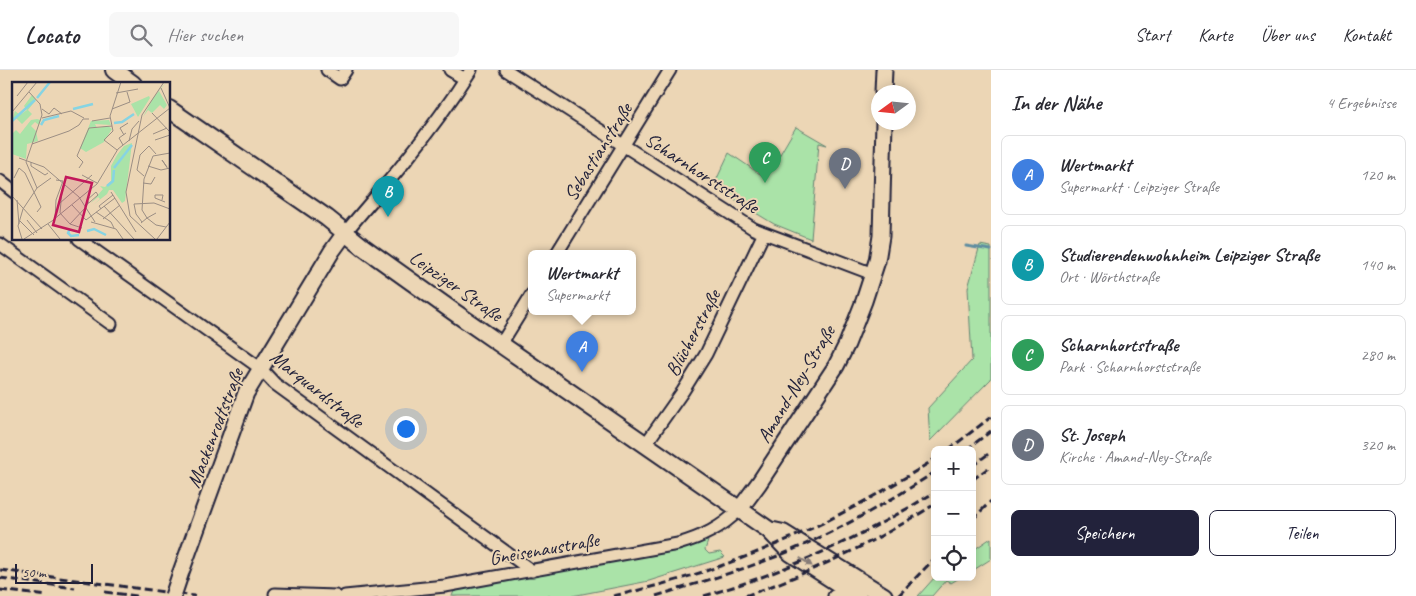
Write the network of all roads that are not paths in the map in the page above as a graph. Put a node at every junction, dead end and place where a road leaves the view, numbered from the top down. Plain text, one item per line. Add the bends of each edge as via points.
1 (114, 70) edge
2 (327, 70) edge
3 (346, 70) edge
4 (450, 70) edge
5 (506, 70) edge
6 (670, 70) edge
7 (884, 70) edge
8 (468, 75) edge
9 (130, 82) edge
10 (884, 85) edge
11 (170, 110) edge
12 (884, 130) edge
13 (624, 145) junction
14 (0, 181) edge
15 (12, 190) edge
16 (346, 233) junction
17 (764, 233) junction
18 (80, 240) edge
19 (0, 244) edge
20 (559, 250) edge
21 (873, 274) junction
22 (528, 300) edge
23 (111, 324) dead end
24 (501, 344) junction
25 (260, 368) junction
26 (645, 445) junction
27 (739, 510) junction
28 (769, 530) junction
29 (532, 570) junction
30 (275, 594) dead end
31 (847, 594) edge
32 (173, 596) edge
33 (336, 596) edge
34 (345, 596) edge
35 (884, 596) edge

1 - 9 main road
2 - 3 street via 340,79
4 - 8 street
5 - 13 street, Scharnhorststraße
6 - 13 street, Sebastianstraße
7 - 10 street
8 - 16 street via 408,158
11 - 16 main road, Leipziger Straße
12 - 21 street, Amand-Ney-Straße via 881,236
13 - 17 street, Scharnhorststraße
13 - 20 street, Sebastianstraße
14 - 15 street
16 - 24 main road, Leipziger Straße
16 - 25 street, Mackenrodtstraße
17 - 21 street, Scharnhorststraße
17 - 26 street, Blücherstraße via 706,354
18 - 25 street, Marquardstraße
19 - 23 street
21 - 27 street, Amand-Ney-Straße via 836,366
22 - 24 street
24 - 26 main road, Leipziger Straße
25 - 29 street, Marquardstraße via 271,381
25 - 32 street, Mackenrodtstraße, bridge via 245,395
26 - 27 main road, Leipziger Straße
27 - 28 main road, Leipziger Straße
27 - 29 street, Gneisenaustraße via 721,526 696,539
28 -> 31 main road, Leipziger Straße via 791,553
28 - 35 main road, Leipziger Straße via 782,532
29 - 34 street, Gneisenaustraße via 445,586
30 - 33 street

